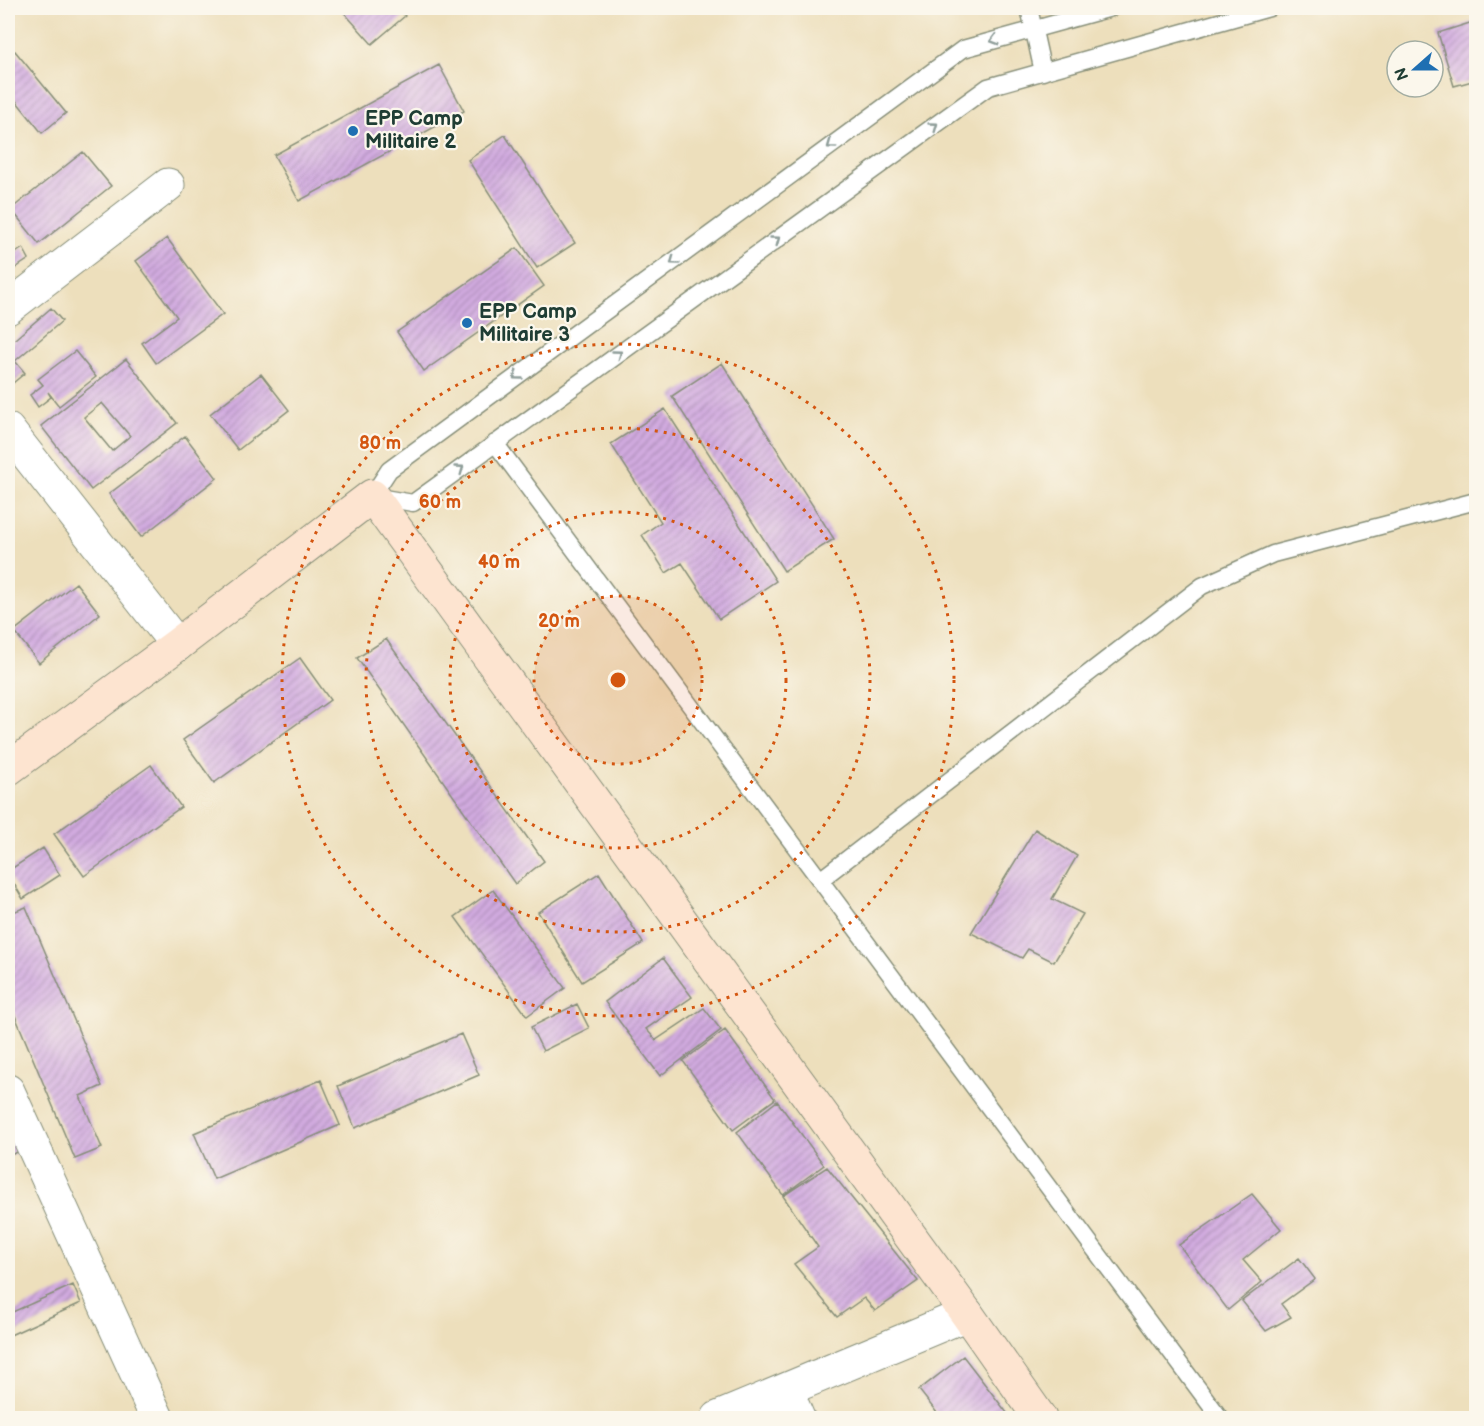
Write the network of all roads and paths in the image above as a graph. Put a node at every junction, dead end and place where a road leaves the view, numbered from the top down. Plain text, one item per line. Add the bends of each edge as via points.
1 (1029, 8) edge
2 (1111, 8) edge
3 (1269, 8) edge
4 (1034, 29) junction
5 (1043, 72) junction
6 (168, 185) dead end
7 (8, 308) edge
8 (8, 430) edge
9 (495, 443) junction
10 (372, 496) junction
11 (1476, 501) edge
12 (177, 645) junction
13 (8, 769) edge
14 (820, 880) junction
15 (8, 1091) edge
16 (967, 1314) junction
17 (792, 1404) edge
18 (157, 1419) edge
19 (718, 1419) edge
20 (1040, 1419) edge
21 (1220, 1419) edge

1 - 4 lane
2 - 4 lane
3 - 5 lane
4 - 5 lane
4 -> 10 lane via 963,49 389,470
9 -> 5 lane via 988,87
6 - 7 street
8 - 12 street
10 -> 9 lane via 413,503
9 - 14 lane
10 - 12 street
10 - 16 street
11 - 14 lane via 1273,554 1202,586
12 - 13 street
14 - 21 lane
15 - 18 street
16 - 17 street
16 - 20 street
17 - 19 street

